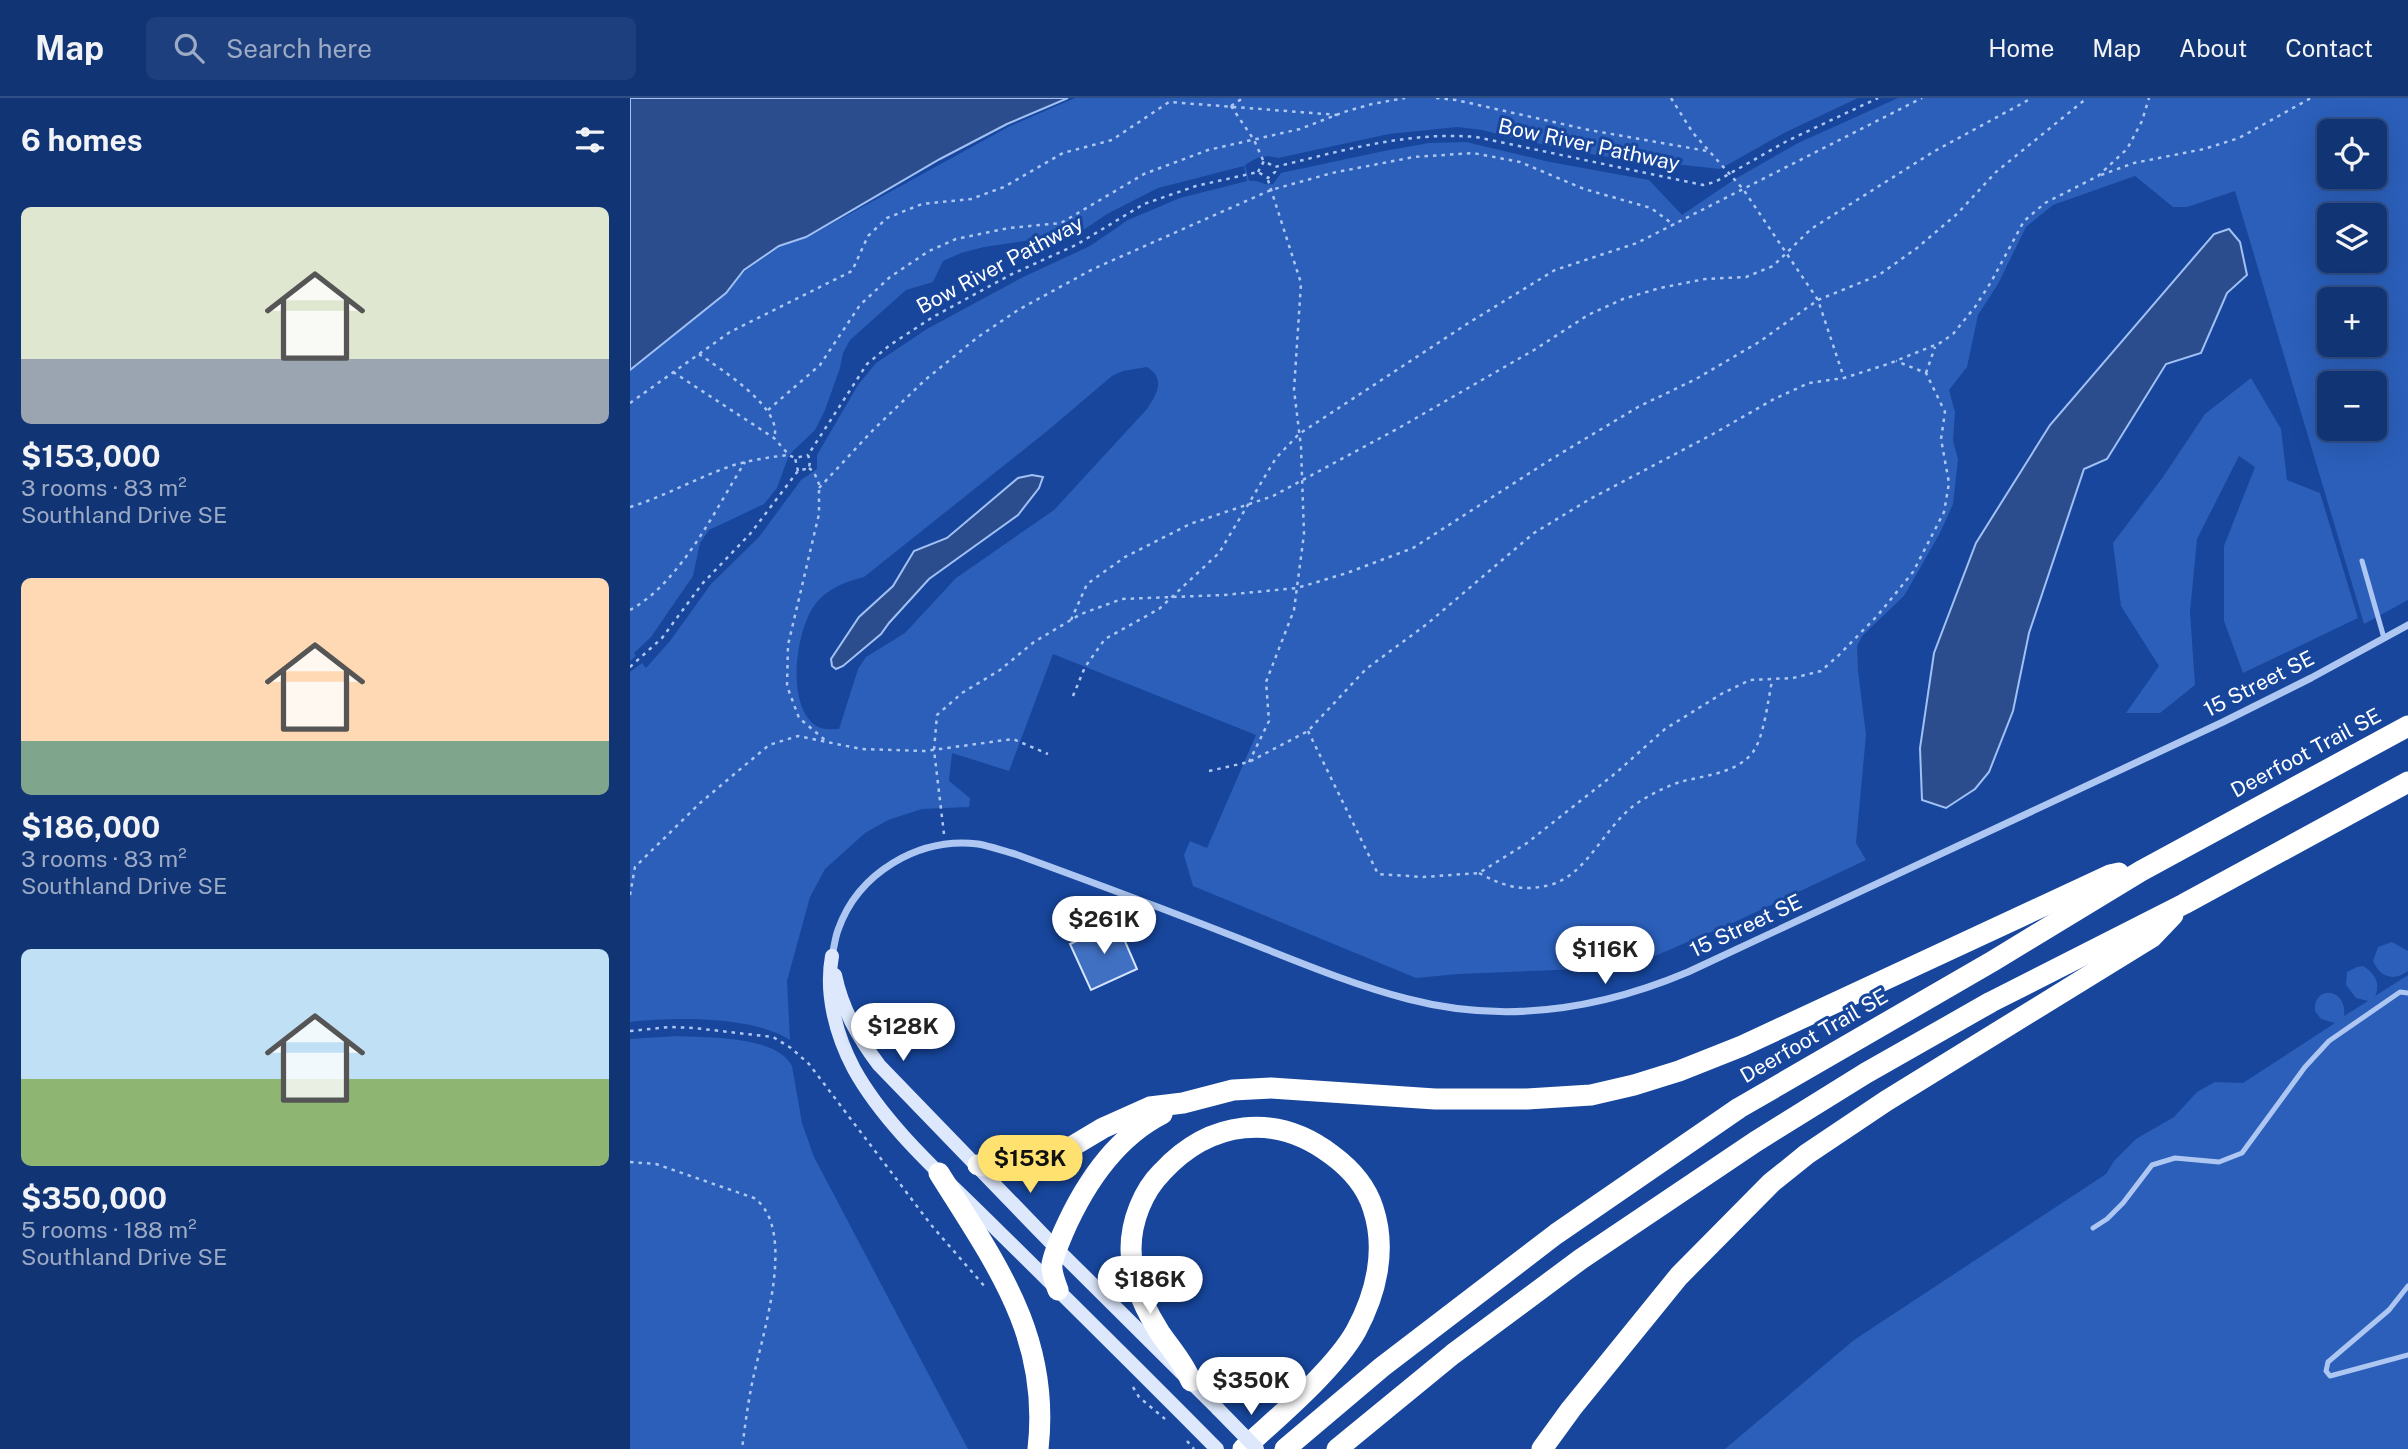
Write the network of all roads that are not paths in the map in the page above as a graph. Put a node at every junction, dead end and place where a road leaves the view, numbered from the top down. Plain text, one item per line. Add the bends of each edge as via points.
1 (2362, 561) dead end
2 (2408, 625) edge
3 (2384, 638) junction
4 (2408, 726) edge
5 (2408, 782) edge
6 (2141, 871) junction
7 (2184, 904) junction
8 (832, 956) junction
9 (2408, 993) edge
10 (1183, 1103) junction
11 (978, 1166) junction
12 (939, 1173) junction
13 (2093, 1228) dead end
14 (1056, 1248) junction
15 (2408, 1286) edge
16 (1058, 1290) junction
17 (2408, 1354) edge
18 (1191, 1381) junction
19 (1571, 1409) junction
20 (1038, 1449) edge
21 (1217, 1449) edge
22 (1243, 1449) edge
23 (1257, 1449) edge
24 (1285, 1449) edge
25 (1337, 1449) edge
26 (1542, 1449) edge
27 (1551, 1449) edge

1 - 3 lane
2 - 3 street, 15 Street SE
3 - 8 street, 15 Street SE via 2223,722 1688,972 1648,989 1559,1010 1485,1011 1408,999 1015,853 978,844 946,845 899,858 875,874 852,902 838,929
4 - 6 highway, Deerfoot Trail SE
5 - 7 highway
6 - 10 highway via 2110,875 1742,1046 1634,1085 1591,1095 1527,1100 1271,1088 1233,1090
6 - 24 highway, Deerfoot Trail SE via 1739,1108 1556,1234 1382,1367
7 - 19 highway via 2152,937 1807,1154 1679,1276
7 - 25 highway via 1991,1002 1755,1142 1581,1259 1453,1354
8 - 11 main road via 850,1021 860,1039
8 - 12 main road via 831,1002 842,1043 883,1109
9 - 13 lane via 2400,992 2329,1041 2242,1153 2220,1162 2175,1158 2152,1165 2123,1203
10 - 11 highway via 1150,1107 1051,1158 1016,1170
10 - 14 highway via 1145,1123 1102,1166
11 - 14 main road
12 - 16 main road
12 - 20 highway via 993,1261 1024,1324 1040,1387
14 - 16 highway via 1052,1265
14 - 18 main road
15 - 17 lane via 2389,1310 2328,1362 2326,1371 2330,1376
16 - 21 main road
18 - 22 highway via 1149,1314 1135,1281 1133,1226 1152,1182 1197,1142 1225,1131 1257,1126 1288,1131 1319,1145 1362,1185 1374,1209 1379,1238 1375,1286 1354,1334 1329,1367
18 - 23 main road, bridge
19 - 26 highway
19 - 27 highway

